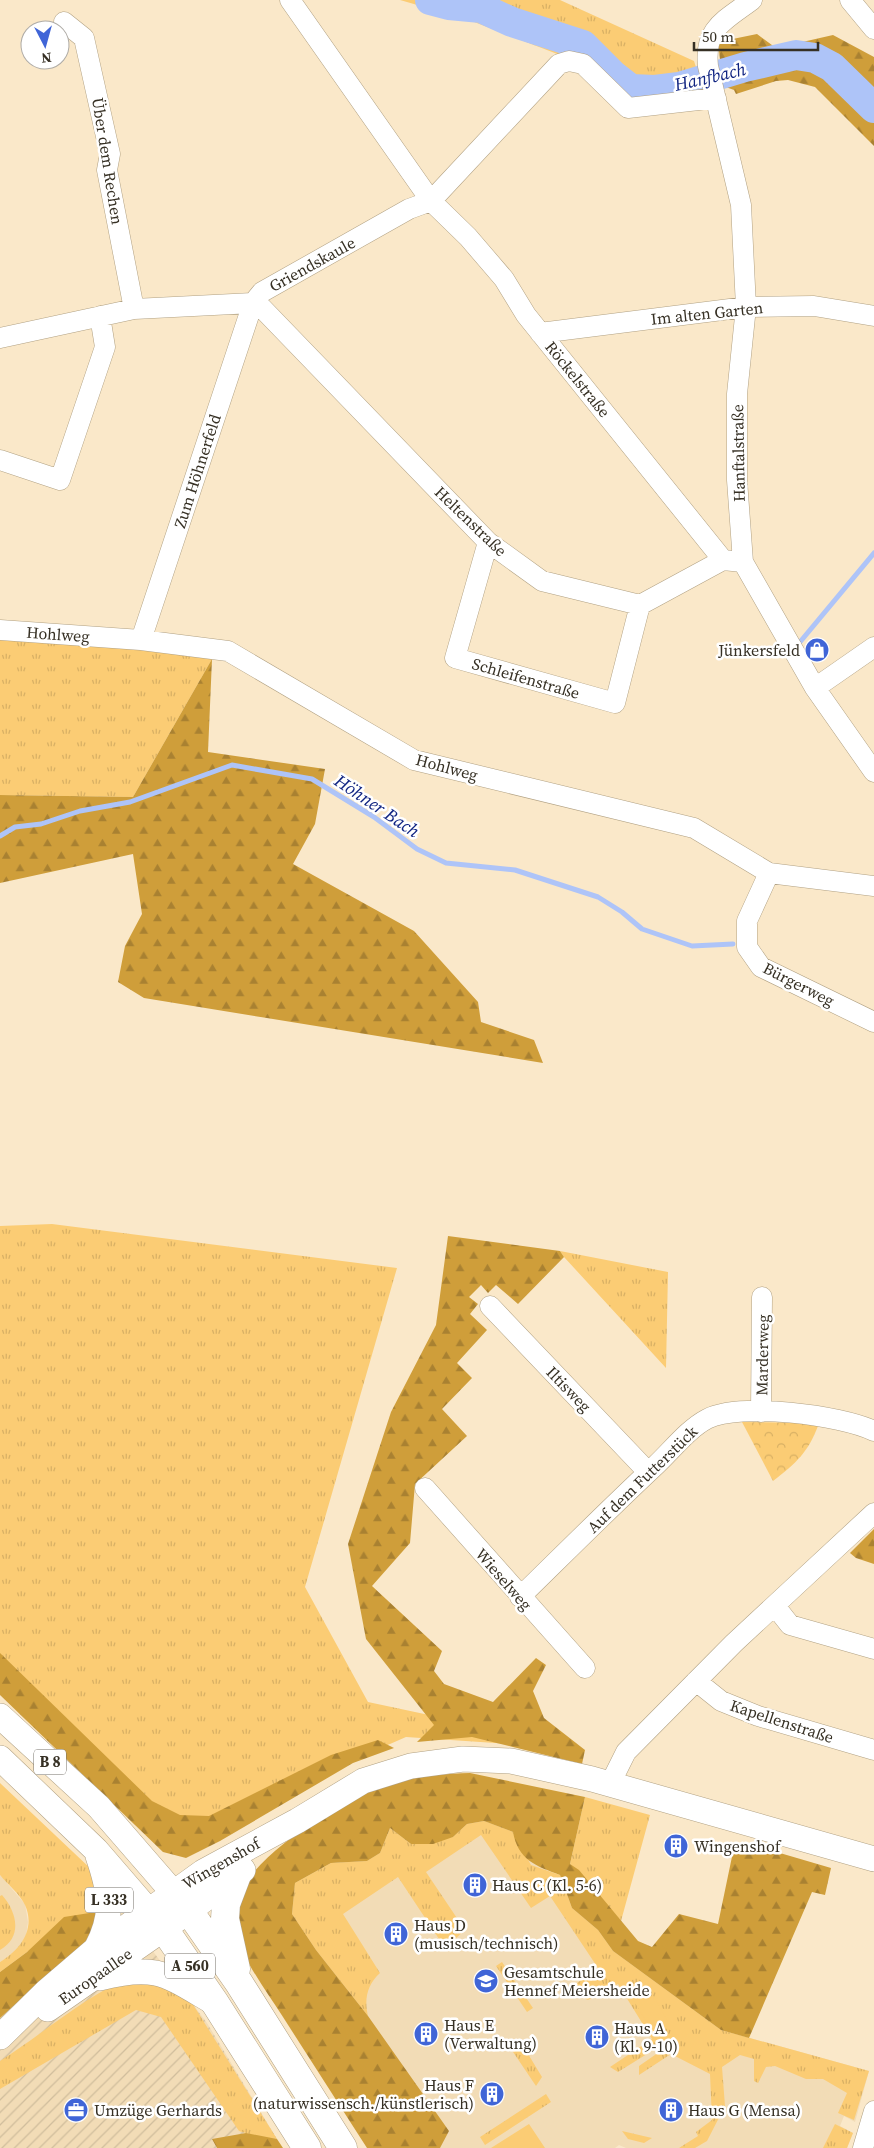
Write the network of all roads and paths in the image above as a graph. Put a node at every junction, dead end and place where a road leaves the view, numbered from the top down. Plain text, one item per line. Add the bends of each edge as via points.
1 (290, 0) edge
2 (752, 0) edge
3 (850, 0) edge
4 (729, 6) edge
5 (70, 27) edge
6 (874, 29) edge
7 (715, 93) junction
8 (431, 201) junction
9 (254, 303) junction
10 (746, 307) junction
11 (134, 309) junction
12 (100, 316) junction
13 (874, 316) edge
14 (1, 333) edge
15 (540, 333) junction
16 (0, 460) edge
17 (488, 542) junction
18 (723, 560) junction
19 (743, 562) junction
20 (640, 605) junction
21 (0, 630) edge
22 (141, 640) junction
23 (874, 647) edge
24 (815, 688) junction
25 (874, 772) edge
26 (769, 872) junction
27 (874, 886) edge
28 (874, 1022) edge
29 (762, 1297) dead end
30 (490, 1306) dead end
31 (761, 1412) junction
32 (874, 1432) edge
33 (648, 1472) junction
34 (425, 1488) dead end
35 (874, 1513) edge
36 (520, 1597) junction
37 (775, 1606) junction
38 (874, 1649) edge
39 (585, 1668) dead end
40 (696, 1681) junction
41 (0, 1716) edge
42 (874, 1750) edge
43 (0, 1758) edge
44 (610, 1784) junction
45 (297, 1821) junction
46 (96, 1850) junction
47 (874, 1859) edge
48 (237, 1875) junction
49 (181, 1901) junction
50 (156, 1920) junction
51 (96, 1949) junction
52 (88, 1981) junction
53 (239, 1983) junction
54 (215, 2003) junction
55 (0, 2039) edge
56 (874, 2111) edge
57 (307, 2148) edge
58 (343, 2148) edge
59 (863, 2148) edge

1 - 8 street, Röckelstraße
2 - 4 street, Hanftalstraße
3 - 6 street
4 - 7 street, Hanftalstraße via 706,49
5 - 11 street, Über dem Rechen via 84,38 110,154 107,170
7 - 8 street via 628,108 583,64 569,61 559,64
7 - 10 street, Hanftalstraße via 741,206
8 - 9 street, Griendskaule via 409,209 262,292
8 - 15 street, Röckelstraße via 504,279
9 - 11 street, Griendskaule
9 - 17 street, Heltenstraße
9 - 22 street, Zum Höhnerfeld
10 - 13 street, Im alten Garten via 814,306
10 - 15 street, Im alten Garten
10 - 19 street, Hanftalstraße via 737,394 737,480
11 - 12 street, Griendskaule
12 - 14 street, Griendskaule
12 - 16 street via 106,347 60,480
15 - 18 street, Röckelstraße
17 - 20 street, Heltenstraße via 542,581
17 - 20 street, Schleifenstraße via 456,658 615,703
18 - 19 street
18 - 20 street
19 - 24 street, Hanftalstraße
21 - 22 street, Hohlweg
22 - 26 street, Hohlweg via 228,651 414,760 694,828
23 - 24 street
24 - 25 street, Hanftalstraße
26 - 27 street, Hohlweg
26 - 28 street, Bürgerweg via 747,921 747,947 761,967
29 - 31 street, Marderweg
30 - 33 street, Iltisweg
31 - 32 street, Auf dem Futterstück via 828,1417
31 - 33 street, Auf dem Futterstück via 735,1412 708,1419
33 - 36 street, Auf dem Futterstück
34 - 36 street, Wieselweg
35 - 37 street
36 - 39 street, Wieselweg
37 - 38 street via 790,1625
37 - 40 street
40 - 42 street, Kapellenstraße via 721,1701 758,1716
40 - 44 street via 626,1752
41 - 49 main road, B 8 via 99,1808
43 - 46 main road, B 8
44 - 45 main road, Wingenshof via 511,1761 437,1761 363,1781
44 - 47 main road, Wingenshof
45 - 48 main road, Wingenshof
45 - 49 main road, Wingenshof via 203,1872
46 - 50 main road, B 8
46 - 51 main road, L 333 via 108,1888 110,1915 105,1934
48 - 49 main road, Wingenshof
48 - 53 highway via 226,1904 225,1920
49 - 50 main road, Europaallee / L 333
49 - 53 highway, A 560
50 - 51 main road, Europaallee / L 333
50 - 52 main road, Europaallee / L 333
50 - 54 highway, A 560
51 - 55 main road, Europaallee / L 333 via 47,1991
52 - 54 main road via 129,1971 154,1971
52 - 55 main road, Europaallee / L 333
53 - 58 highway, A 560
54 - 57 highway, A 560
56 - 59 street

